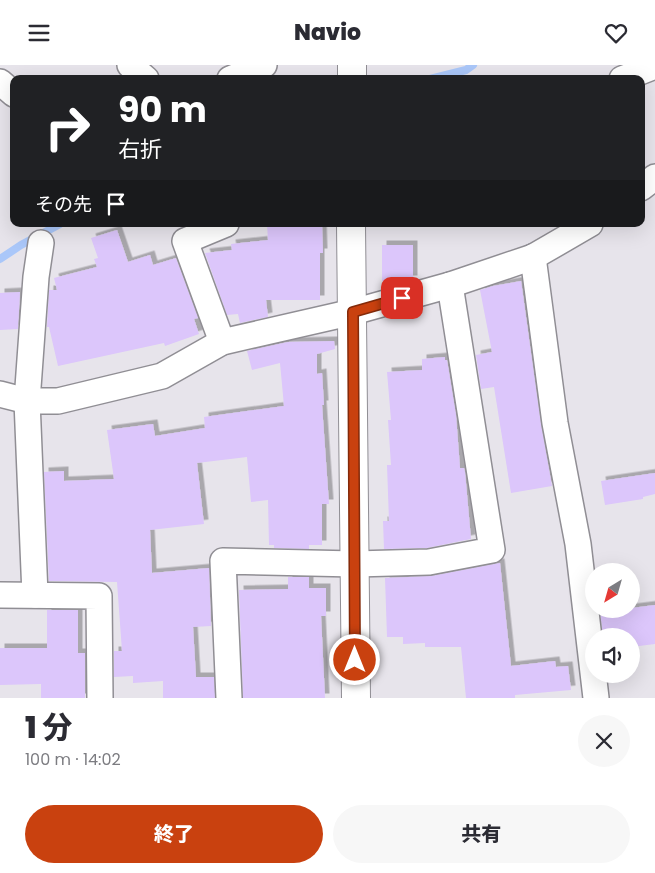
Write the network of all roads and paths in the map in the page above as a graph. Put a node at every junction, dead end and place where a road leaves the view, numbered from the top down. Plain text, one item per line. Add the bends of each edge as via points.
1 (130, 65) edge
2 (264, 65) edge
3 (655, 66) edge
4 (141, 75) edge
5 (240, 75) edge
6 (632, 75) edge
7 (0, 82) edge
8 (10, 91) edge
9 (655, 177) edge
10 (645, 185) edge
11 (219, 227) edge
12 (351, 227) edge
13 (583, 227) edge
14 (41, 243) dead end
15 (533, 257) junction
16 (450, 285) junction
17 (353, 312) junction
18 (222, 342) junction
19 (0, 393) edge
20 (27, 401) junction
21 (355, 564) junction
22 (0, 595) edge
23 (35, 595) junction
24 (100, 698) edge
25 (229, 698) edge
26 (356, 698) edge
27 (596, 698) edge

1 - 4 street
2 - 5 street
3 - 6 street
7 - 8 street
9 - 10 street
11 - 18 street via 186,241
12 - 17 street
13 - 15 street
14 - 20 street
15 - 16 street
15 - 27 street via 555,423 578,543
16 - 17 street
16 - 21 street via 492,550 429,562
17 - 18 street
17 - 21 street
18 - 20 street via 162,377 58,401
19 - 20 street
20 - 23 street
21 - 25 street via 223,561
21 - 26 street
22 - 23 street
23 - 24 street via 99,596

